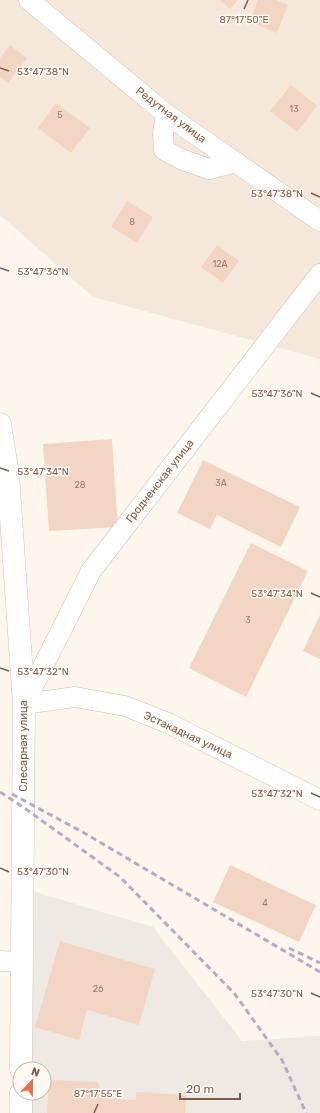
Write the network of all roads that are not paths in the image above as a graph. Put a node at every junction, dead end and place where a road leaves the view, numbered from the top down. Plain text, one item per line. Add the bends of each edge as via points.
1 (29, 0) edge
2 (166, 114) junction
3 (236, 162) junction
4 (320, 221) edge
5 (320, 274) edge
6 (0, 424) edge
7 (24, 704) junction
8 (320, 800) edge
9 (0, 961) edge
10 (22, 962) junction
11 (22, 1061) edge
12 (21, 1101) edge
13 (21, 1113) edge

1 - 2 street, Редутная улица
2 - 3 street, Редутная улица
2 - 3 street via 164,150 209,169
3 - 4 street, Редутная улица
5 - 7 street, Гродненская улица via 90,571
6 - 7 main road, Слесарная улица via 8,475
7 - 8 street, Эстакадная улица via 75,697 125,706 168,723
7 - 10 main road, Слесарная улица
9 - 10 street
10 - 11 main road, Слесарная улица
12 - 13 main road

